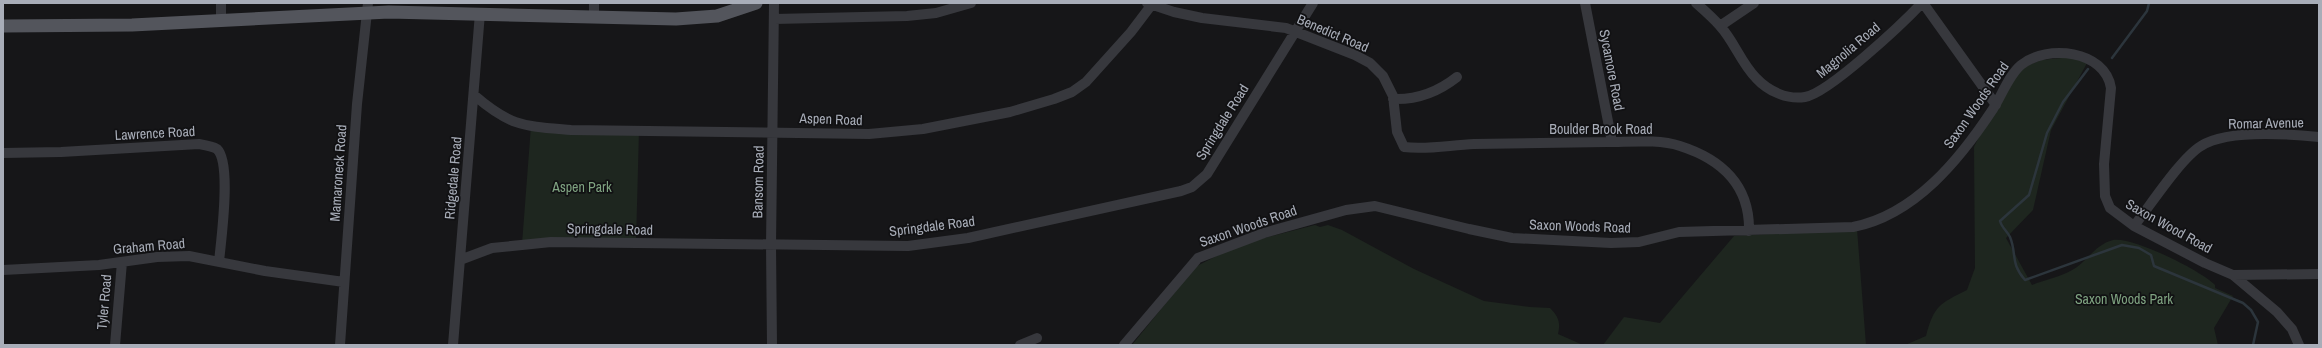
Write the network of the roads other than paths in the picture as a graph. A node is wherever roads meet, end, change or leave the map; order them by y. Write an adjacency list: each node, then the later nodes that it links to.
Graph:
1 (221, 3): 16 (street)
2 (594, 3): 14 (street)
3 (756, 3): 14 (main road)
4 (774, 3): 15 (street, Bansom Road)
5 (971, 3): 15 (street)
6 (1313, 3): 19 (street, Springdale Road)
7 (1585, 3): 27 (street, Sycamore Road)
8 (1696, 3): 18 (street, Magnolia Road)
9 (1754, 3): 18 (street)
10 (1922, 3): 18 (street, Magnolia Road); 24 (street)
11 (1150, 4): 19 (street, Benedict Road); 25 (street, Aspen Road)
12 (368, 8): 13 (main road); 16 (main road); 39 (street, Mamaroneck Road)
13 (480, 13): 14 (main road); 22 (street, Ridgedale Road)
14 (594, 17)
15 (774, 19): 25 (street, Bansom Road)
16 (221, 21): 17 (main road)
17 (3, 26)
18 (1720, 26)
19 (1296, 31): 23 (street, Benedict Road); 32 (street, Springdale Road)
20 (2083, 57): 24 (street, Saxon Woods Road); 30 (street, Saxon Wood Road)
21 (1457, 77): 23 (street)
22 (474, 95): 25 (street, Aspen Road); 33 (street, Ridgedale Road)
23 (1393, 99): 28 (street, Benedict Road)
24 (1996, 105): 31 (street, Saxon Woods Road)
25 (773, 132): 32 (street, Bansom Road)
26 (2319, 137): 30 (street, Romar Avenue)
27 (1612, 142): 28 (street, Boulder Brook Road); 31 (street, Boulder Brook Road)
28 (1404, 147)
29 (3, 153): 35 (street, Lawrence Road)
30 (2134, 226): 38 (street, Saxon Wood Road)
31 (1749, 231): 46 (street, Saxon Woods Road)
32 (771, 245): 33 (street, Springdale Road); 44 (street, Bansom Road)
33 (460, 260): 43 (street, Ridgedale Road)
34 (122, 262): 35 (street, Graham Road); 36 (street, Graham Road); 41 (street, Tyler Road)
35 (219, 262): 39 (street, Graham Road)
36 (3, 270)
37 (2319, 274): 38 (street)
38 (2233, 275): 47 (street, Saxon Wood Road)
39 (344, 282): 42 (street, Mamaroneck Road)
40 (1037, 338): 45 (street)
41 (115, 345)
42 (340, 345)
43 (453, 345)
44 (772, 345)
45 (1020, 345)
46 (1124, 345)
47 (2299, 345)

